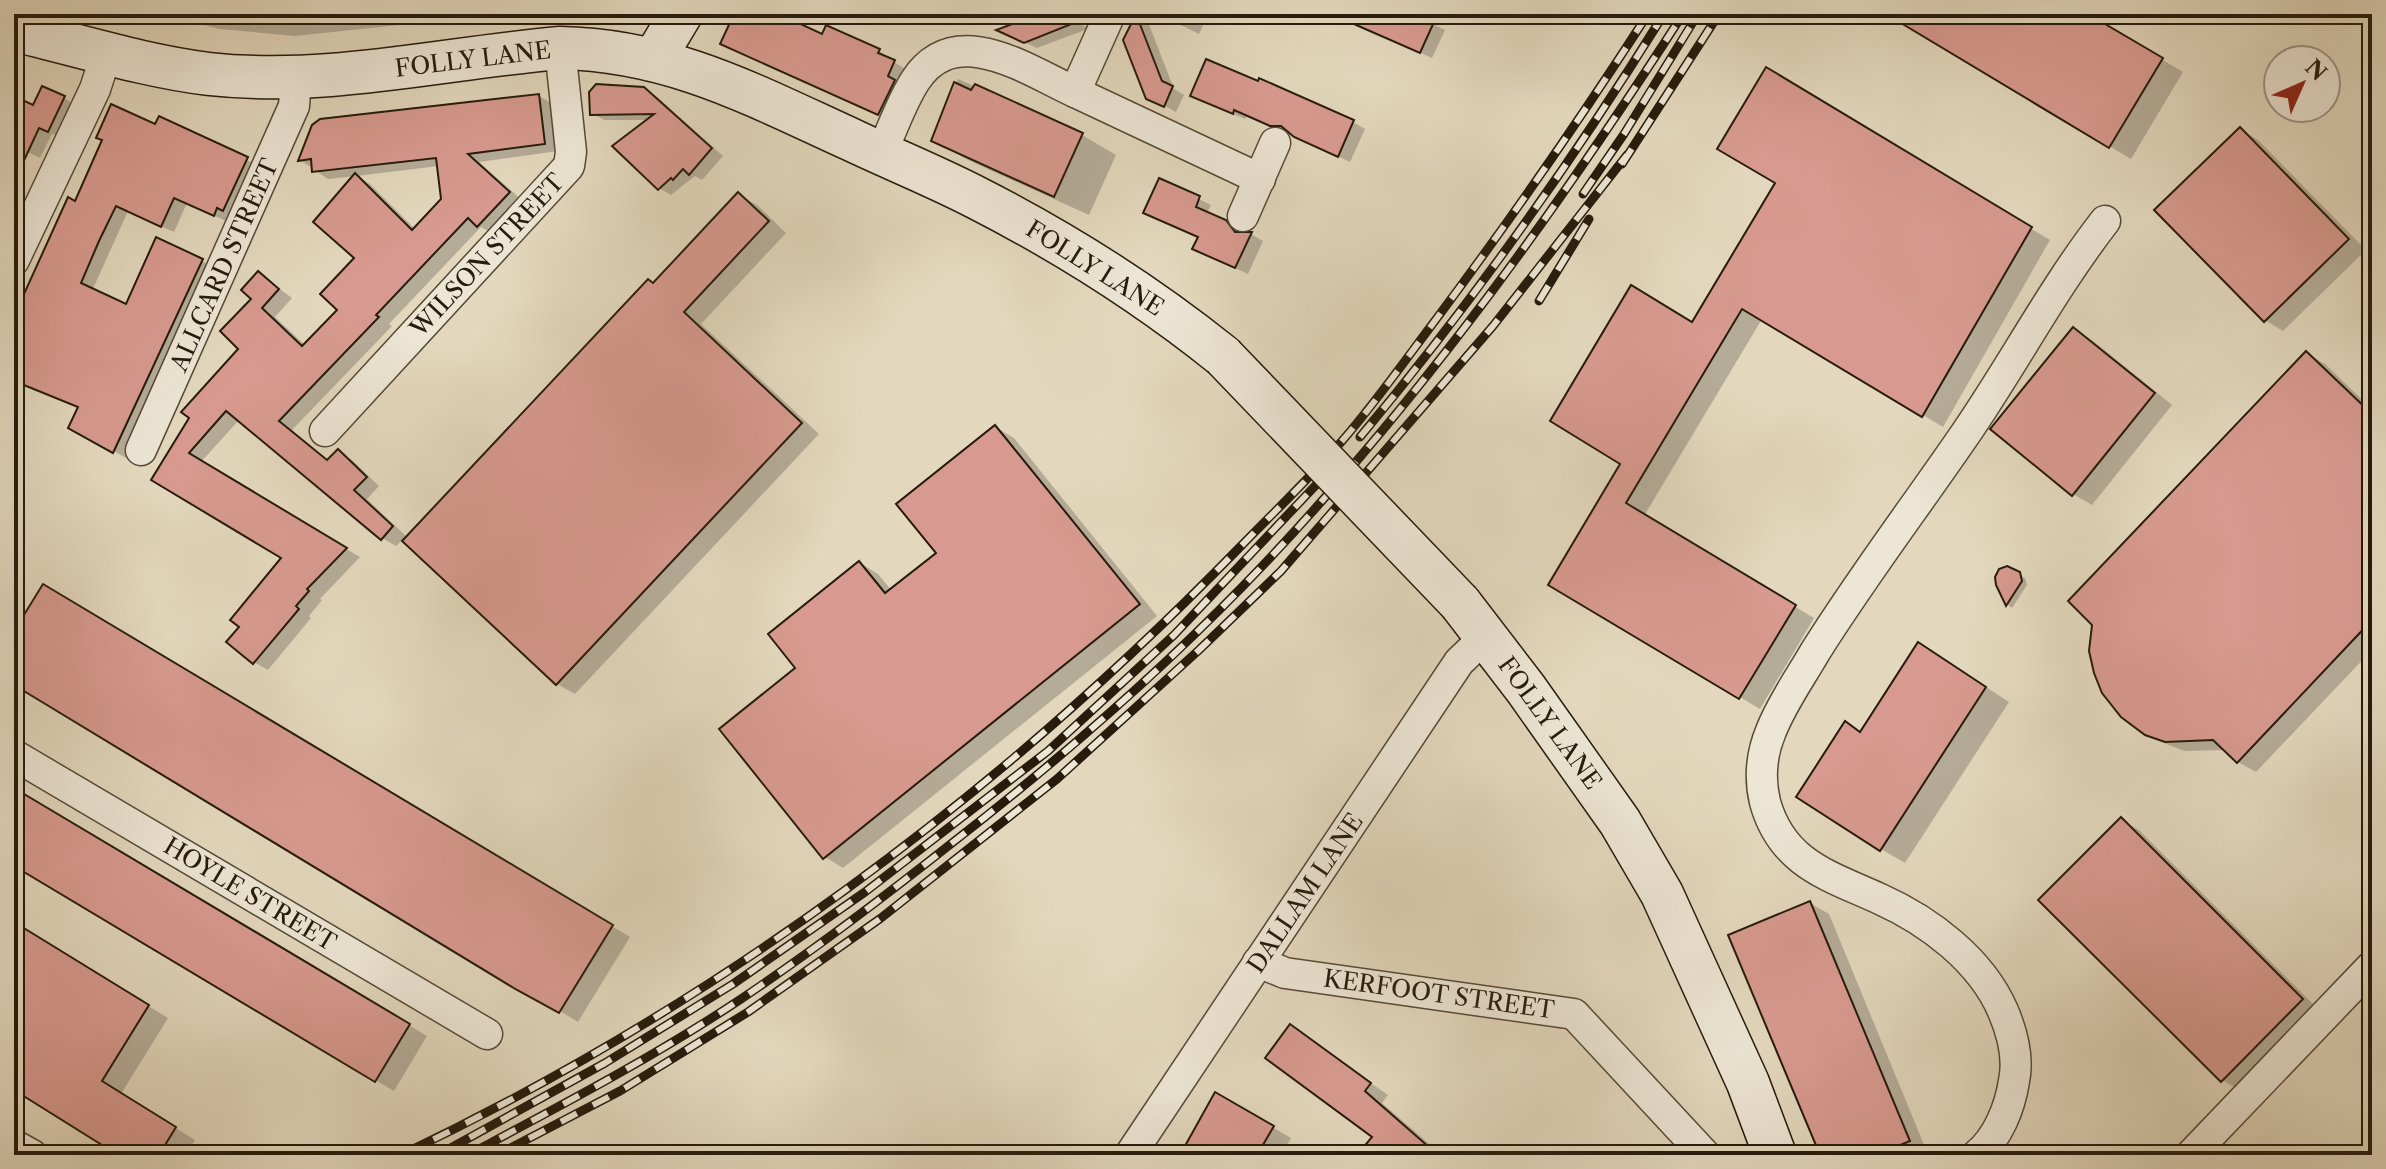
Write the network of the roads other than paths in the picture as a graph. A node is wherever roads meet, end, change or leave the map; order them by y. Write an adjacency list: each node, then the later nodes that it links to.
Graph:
1 (681, 14): 6 (street)
2 (1110, 14): 8 (street)
3 (14, 30): 5 (street, FOLLY LANE)
4 (560, 48): 6 (street, FOLLY LANE); 7 (street, FOLLY LANE); 15 (street, WILSON STREET)
5 (107, 52): 7 (street, FOLLY LANE); 14 (street)
6 (654, 59): 10 (street, FOLLY LANE)
7 (296, 77): 16 (street, ALLCARD STREET)
8 (1075, 92): 10 (street); 11 (street)
9 (1275, 143): 11 (street)
10 (881, 154): 17 (street, FOLLY LANE, bridge)
11 (1260, 179): 12 (street)
12 (1243, 216)
13 (2105, 221): 27 (street)
14 (14, 260)
15 (325, 431)
16 (141, 450)
17 (1486, 636): 19 (street, DALLAM LANE); 26 (street, FOLLY LANE)
18 (14, 755): 21 (street, HOYLE STREET)
19 (1258, 962): 24 (street, DALLAM LANE); 25 (street, KERFOOT STREET)
20 (2372, 966): 28 (street)
21 (487, 1034)
22 (14, 1145): 23 (street)
23 (32, 1155)
24 (1130, 1155)
25 (1705, 1155)
26 (1775, 1155)
27 (1977, 1155)
28 (2191, 1155)

